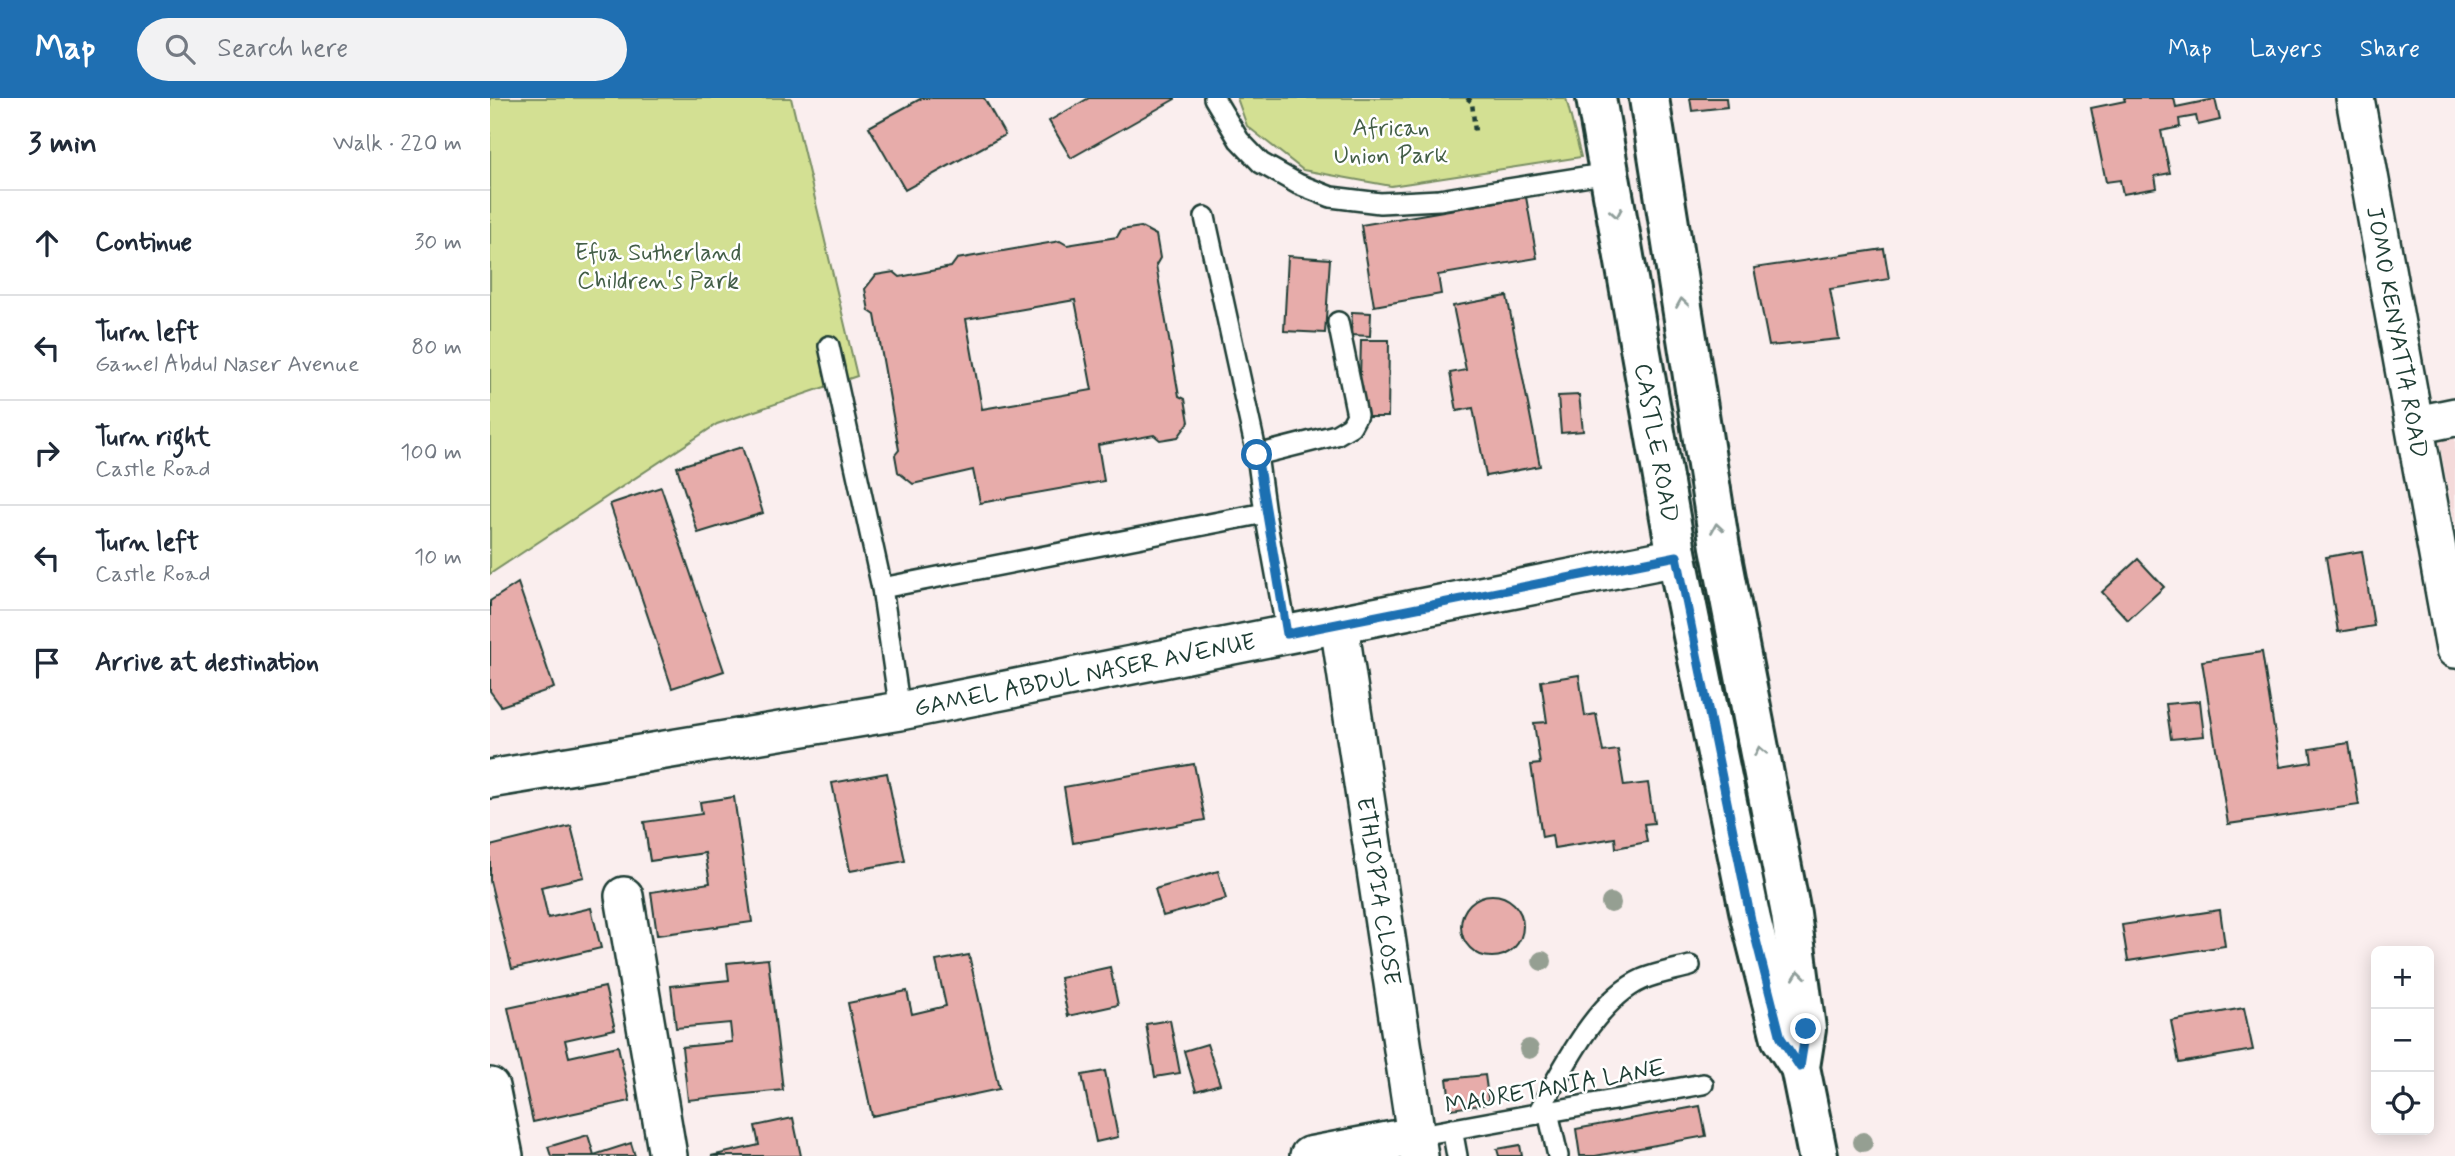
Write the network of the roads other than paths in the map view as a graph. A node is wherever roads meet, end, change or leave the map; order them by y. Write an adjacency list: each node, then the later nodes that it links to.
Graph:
1 (1214, 98): 5 (lane)
2 (1596, 98): 5 (main road, CASTLE ROAD)
3 (1649, 98): 22 (main road, CASTLE ROAD, one-way to 3)
4 (2355, 98): 10 (street, JOMO KENYATTA ROAD)
5 (1609, 173): 13 (main road, CASTLE ROAD, one-way to 13)
6 (1205, 217): 11 (lane)
7 (1338, 322): 11 (lane)
8 (829, 346): 14 (lane)
9 (2455, 416): 10 (street)
10 (2416, 425): 17 (street, JOMO KENYATTA ROAD)
11 (1257, 455): 12 (lane)
12 (1265, 513): 14 (lane); 16 (lane)
13 (1677, 556): 15 (street, GAMEL ABDUL NASER AVENUE); 22 (main road, CASTLE ROAD)
14 (882, 588): 18 (lane)
15 (1339, 624): 16 (street, GAMEL ABDUL NASER AVENUE); 27 (street, ETHIOPIA CLOSE)
16 (1287, 634): 18 (street, GAMEL ABDUL NASER AVENUE)
17 (2455, 649)
18 (900, 711): 19 (street, GAMEL ABDUL NASER AVENUE)
19 (490, 779)
20 (624, 896): 29 (street)
21 (1690, 966): 25 (lane)
22 (1800, 1067): 33 (main road, CASTLE ROAD)
23 (1703, 1084): 25 (lane, MAURETANIA LANE)
24 (490, 1087): 28 (street)
25 (1543, 1113): 26 (lane, MAURETANIA LANE); 32 (lane)
26 (1452, 1129): 27 (lane, MAURETANIA LANE); 31 (lane)
27 (1417, 1146): 30 (street)
28 (504, 1156)
29 (668, 1156)
30 (1309, 1156)
31 (1457, 1156)
32 (1558, 1156)
33 (1818, 1156)

